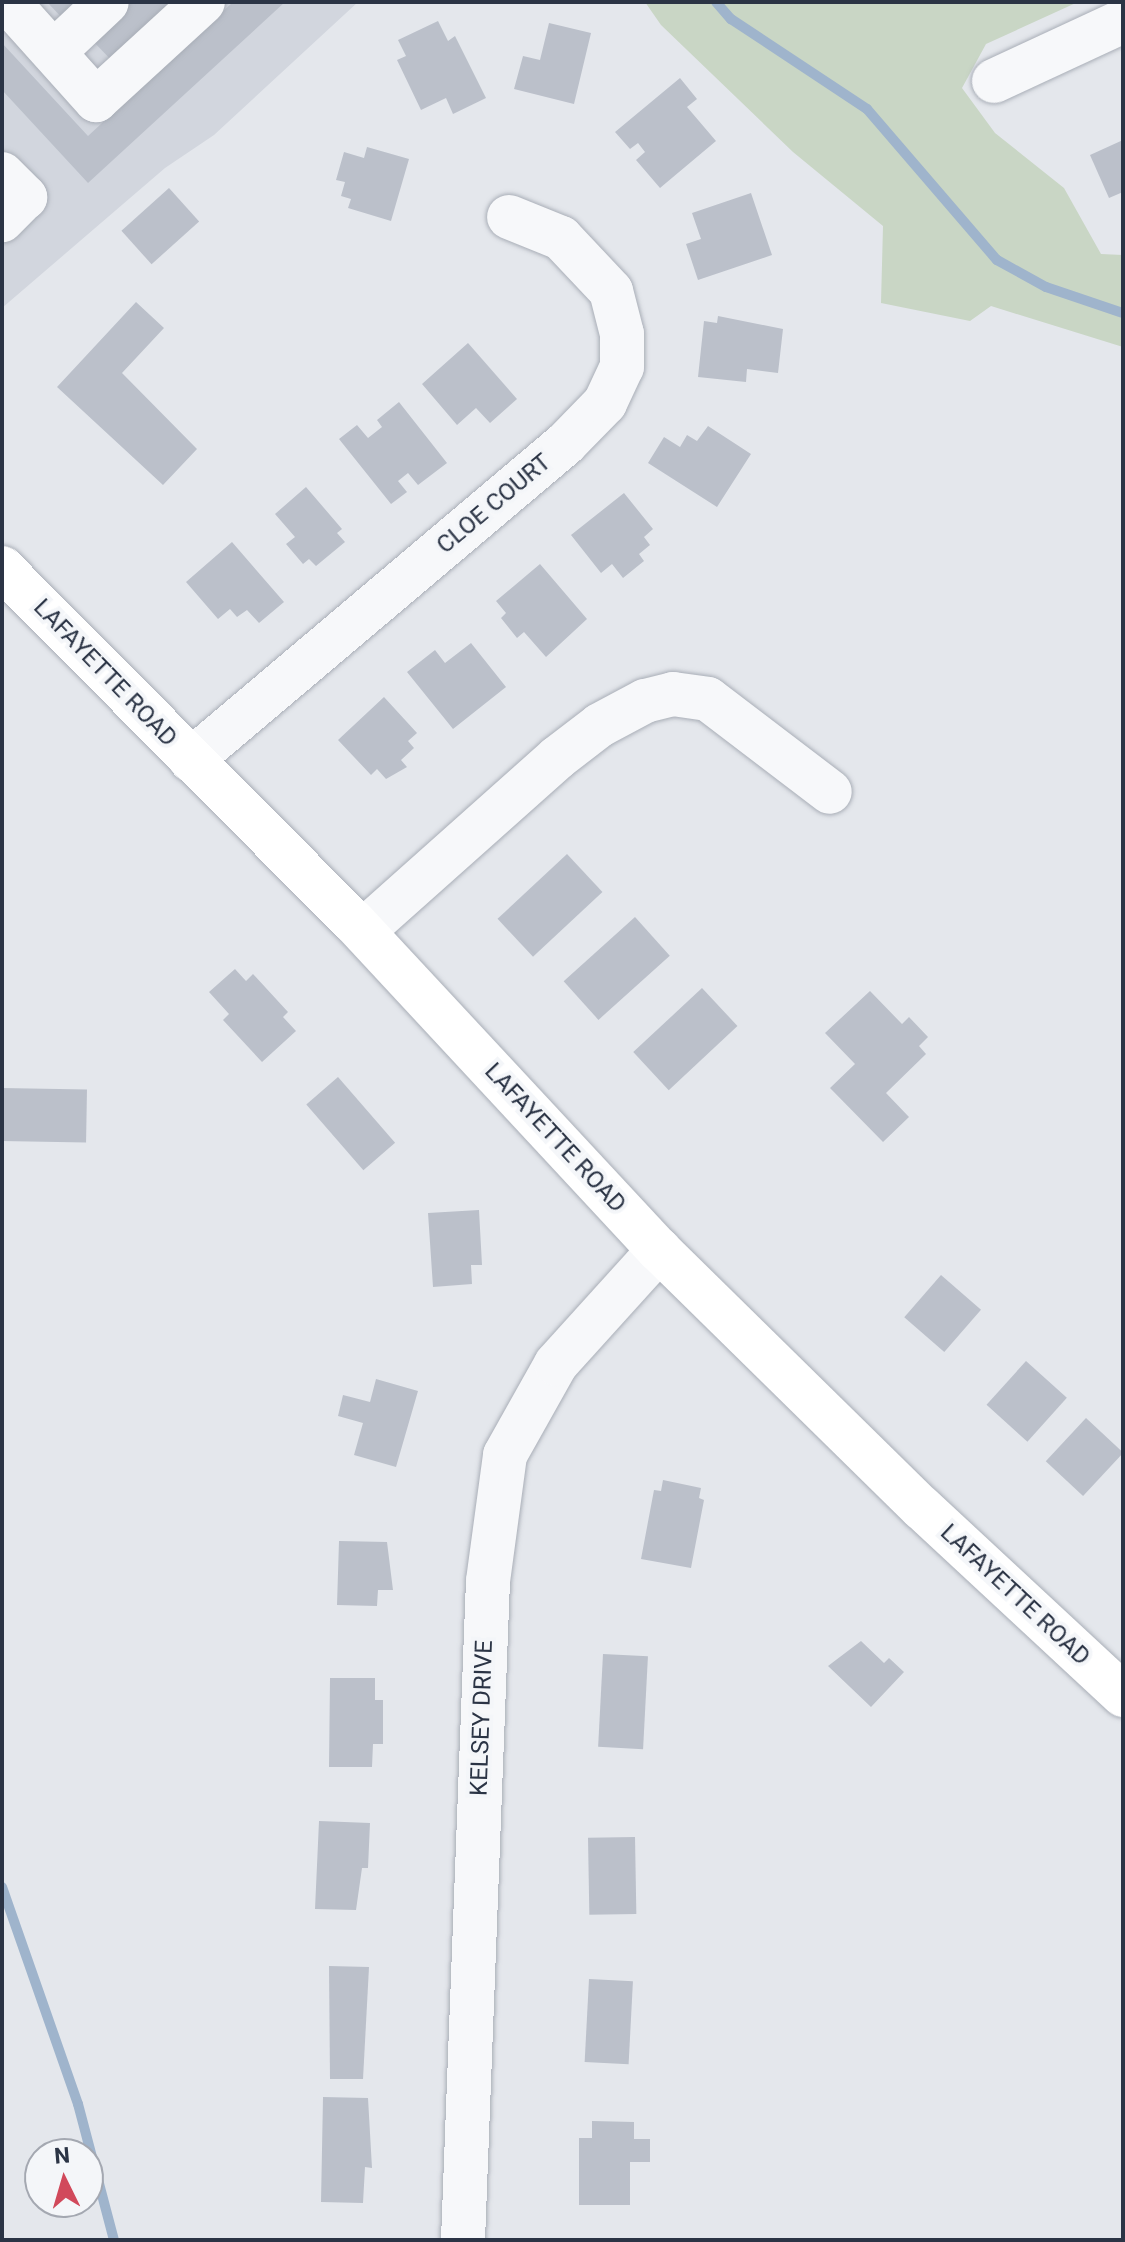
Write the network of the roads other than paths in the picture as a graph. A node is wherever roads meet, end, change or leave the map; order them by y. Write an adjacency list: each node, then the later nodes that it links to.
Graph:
1 (107, 2): 5 (street)
2 (203, 2): 5 (street)
3 (14, 4): 5 (street)
4 (1123, 21): 6 (street)
5 (55, 51)
6 (994, 81)
7 (2, 174): 9 (street)
8 (509, 217): 11 (street, CLOE COURT)
9 (2, 220)
10 (2, 568): 11 (main road, LAFAYETTE ROAD)
11 (191, 760): 13 (main road, LAFAYETTE ROAD)
12 (830, 792): 13 (street)
13 (363, 931): 14 (main road, LAFAYETTE ROAD)
14 (659, 1250): 15 (main road, LAFAYETTE ROAD); 16 (street, KELSEY DRIVE)
15 (1123, 1695)
16 (463, 2240)

